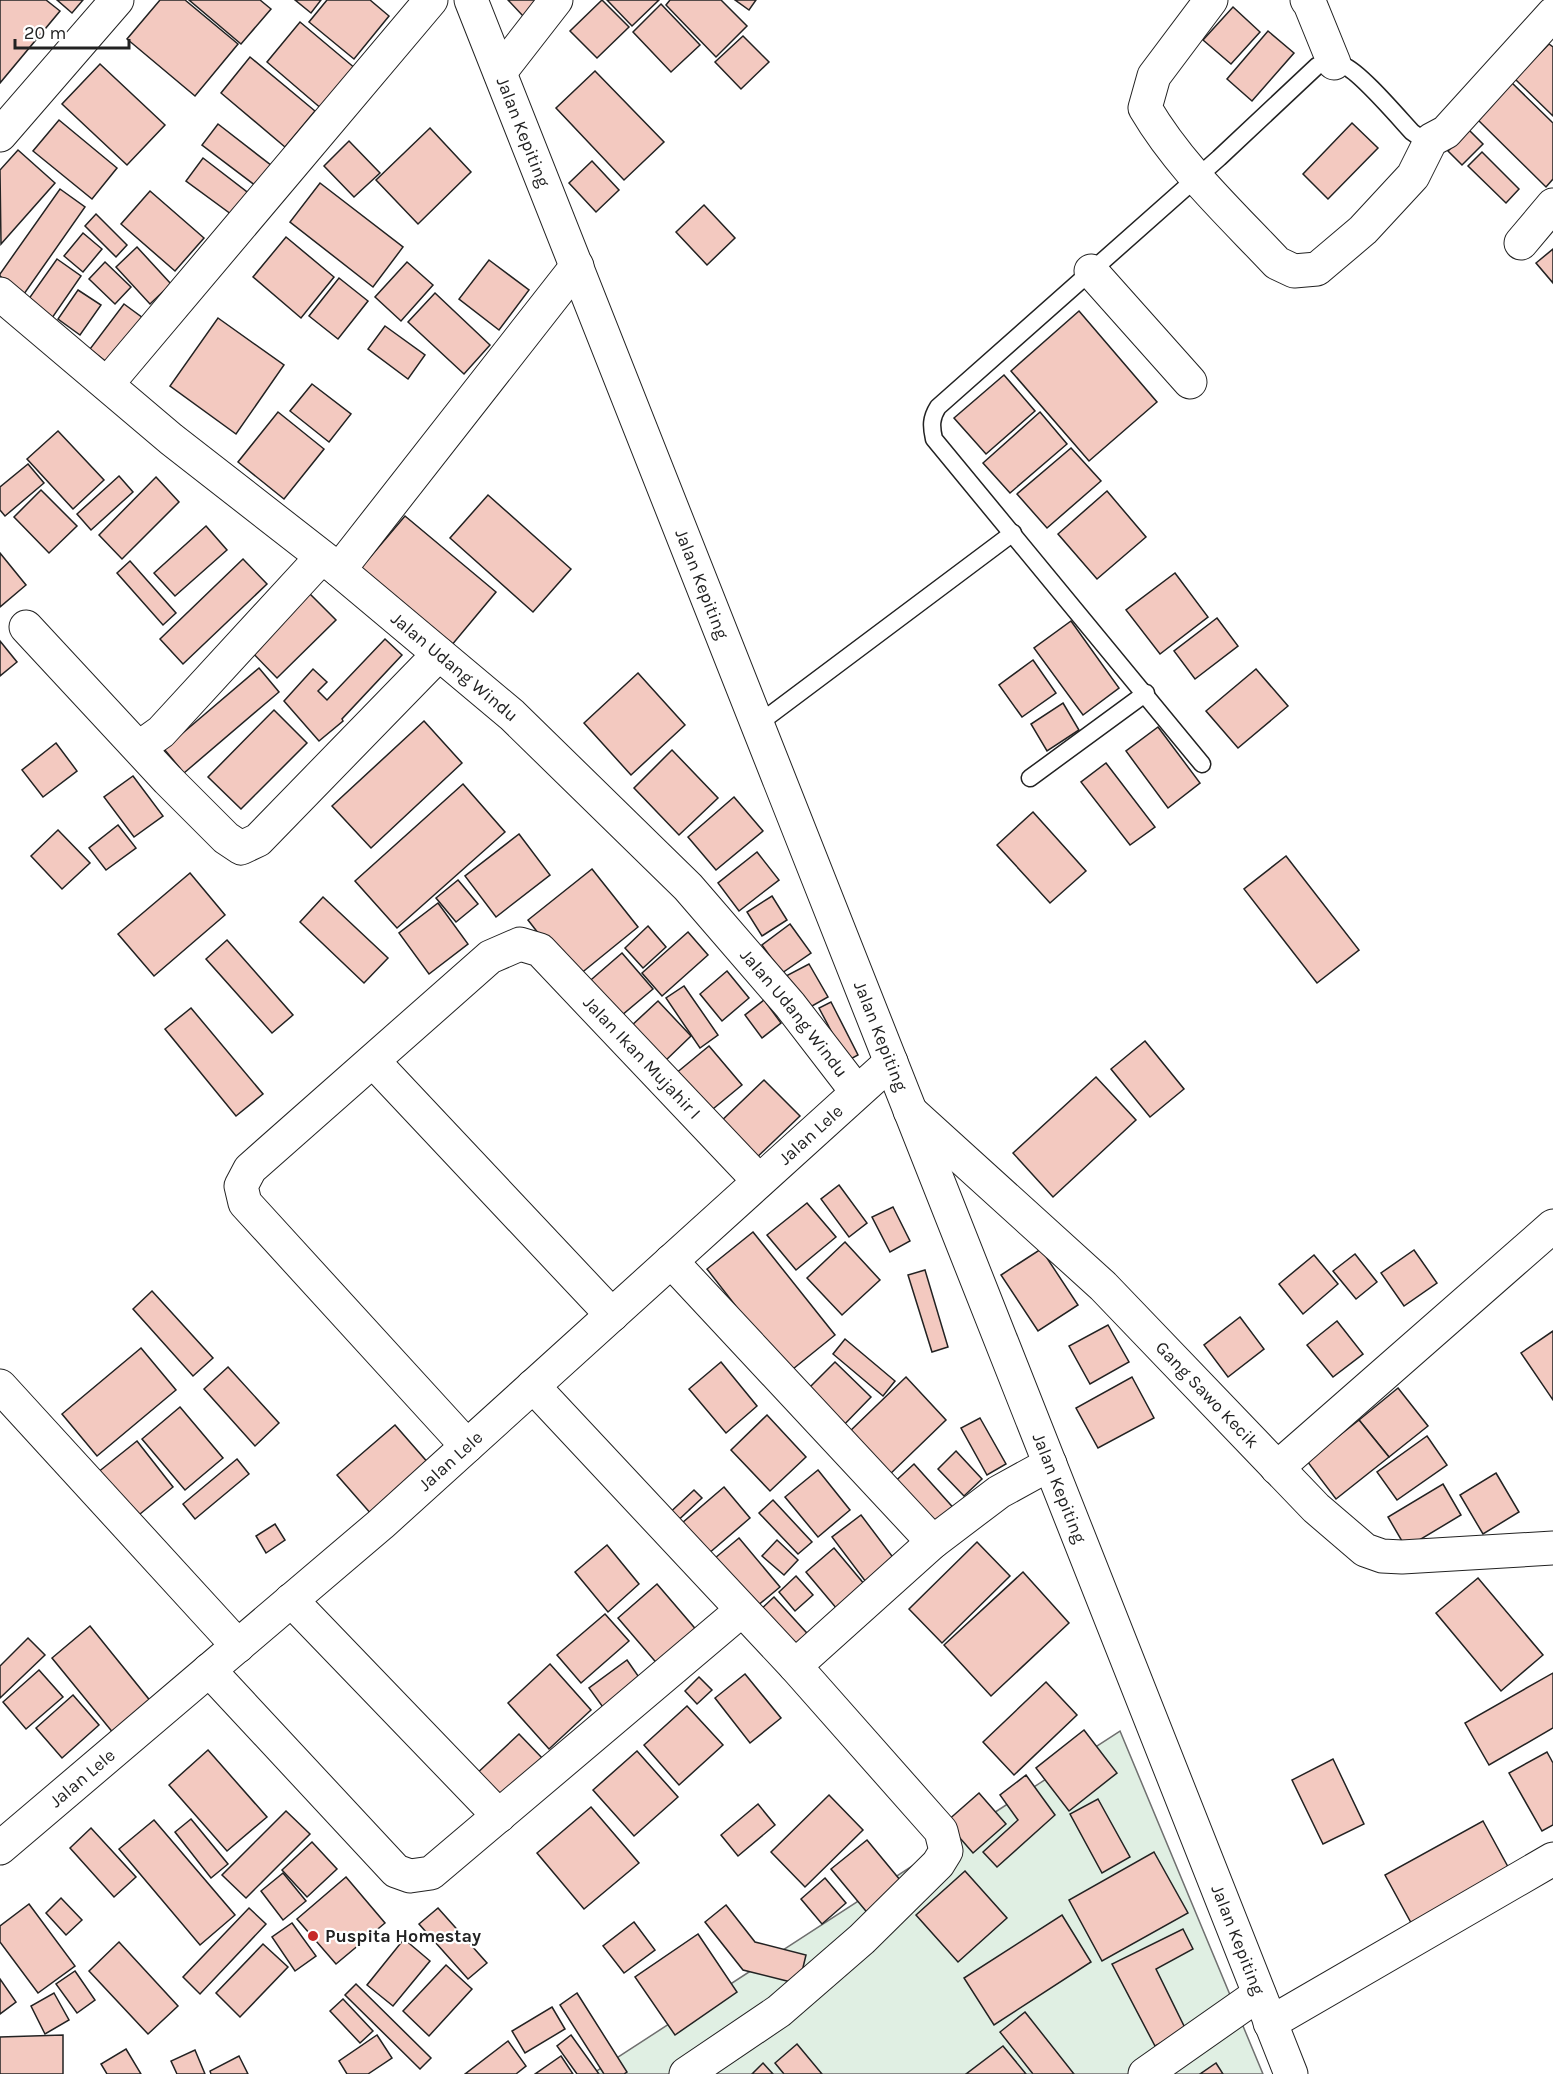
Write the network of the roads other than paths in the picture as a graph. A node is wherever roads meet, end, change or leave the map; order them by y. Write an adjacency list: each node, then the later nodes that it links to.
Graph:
1 (117, 0): 10 (street)
2 (430, 0): 19 (street)
3 (471, 0): 9 (street, Jalan Kepiting)
4 (556, 0): 9 (street)
5 (1211, 0): 12 (street)
6 (1307, 0): 8 (street)
7 (1553, 15): 11 (street)
8 (1334, 63): 11 (lane); 12 (lane)
9 (500, 72): 15 (street, Jalan Kepiting)
10 (0, 135)
11 (1431, 140): 12 (street)
12 (1197, 177): 16 (lane)
13 (1553, 206): 14 (street)
14 (1521, 243)
15 (577, 266): 21 (street); 25 (street, Jalan Kepiting)
16 (1091, 271): 18 (street); 20 (lane)
17 (4, 305): 19 (street, Jalan Udang Windu)
18 (1190, 382)
19 (107, 384): 21 (street, Jalan Udang Windu)
20 (1013, 533): 24 (lane); 25 (lane)
21 (330, 564): 23 (street, Jalan Udang Windu); 26 (street)
22 (26, 627): 26 (street)
23 (439, 654): 26 (street); 31 (street, Jalan Udang Windu)
24 (1146, 693): 27 (lane); 28 (lane)
25 (758, 724): 30 (street, Jalan Kepiting)
26 (140, 747)
27 (1202, 764)
28 (1030, 778)
29 (373, 1061): 33 (street, Jalan Ikan Mujahir I); 36 (street); 39 (street)
30 (891, 1062): 31 (street, Jalan Lele); 32 (street, Jalan Kepiting)
31 (857, 1092): 33 (street, Jalan Lele)
32 (910, 1111): 40 (street, Jalan Kepiting); 41 (street, Gang Sawo Kecik)
33 (759, 1181): 35 (street, Jalan Lele)
34 (1553, 1226): 41 (street)
35 (671, 1261): 36 (street, Jalan Lele); 42 (street)
36 (612, 1315): 38 (street, Jalan Lele)
37 (0, 1386): 46 (street)
38 (533, 1386): 39 (street, Jalan Lele); 45 (street)
39 (467, 1446): 44 (street, Jalan Lele)
40 (1050, 1464): 42 (street); 52 (street, Jalan Kepiting)
41 (1277, 1468): 43 (street, Gang Sawo Kecik)
42 (933, 1542): 47 (street)
43 (1553, 1548)
44 (291, 1600): 46 (street, Jalan Lele); 49 (street)
45 (742, 1610): 47 (street); 49 (street)
46 (238, 1646): 48 (street, Jalan Lele)
47 (795, 1666): 53 (street)
48 (209, 1670): 49 (street); 50 (street, Jalan Lele)
49 (499, 1816)
50 (0, 1846)
51 (1553, 1859): 52 (street)
52 (1265, 2009): 54 (street); 55 (street, Jalan Kepiting)
53 (686, 2074)
54 (1144, 2074)
55 (1291, 2074)

